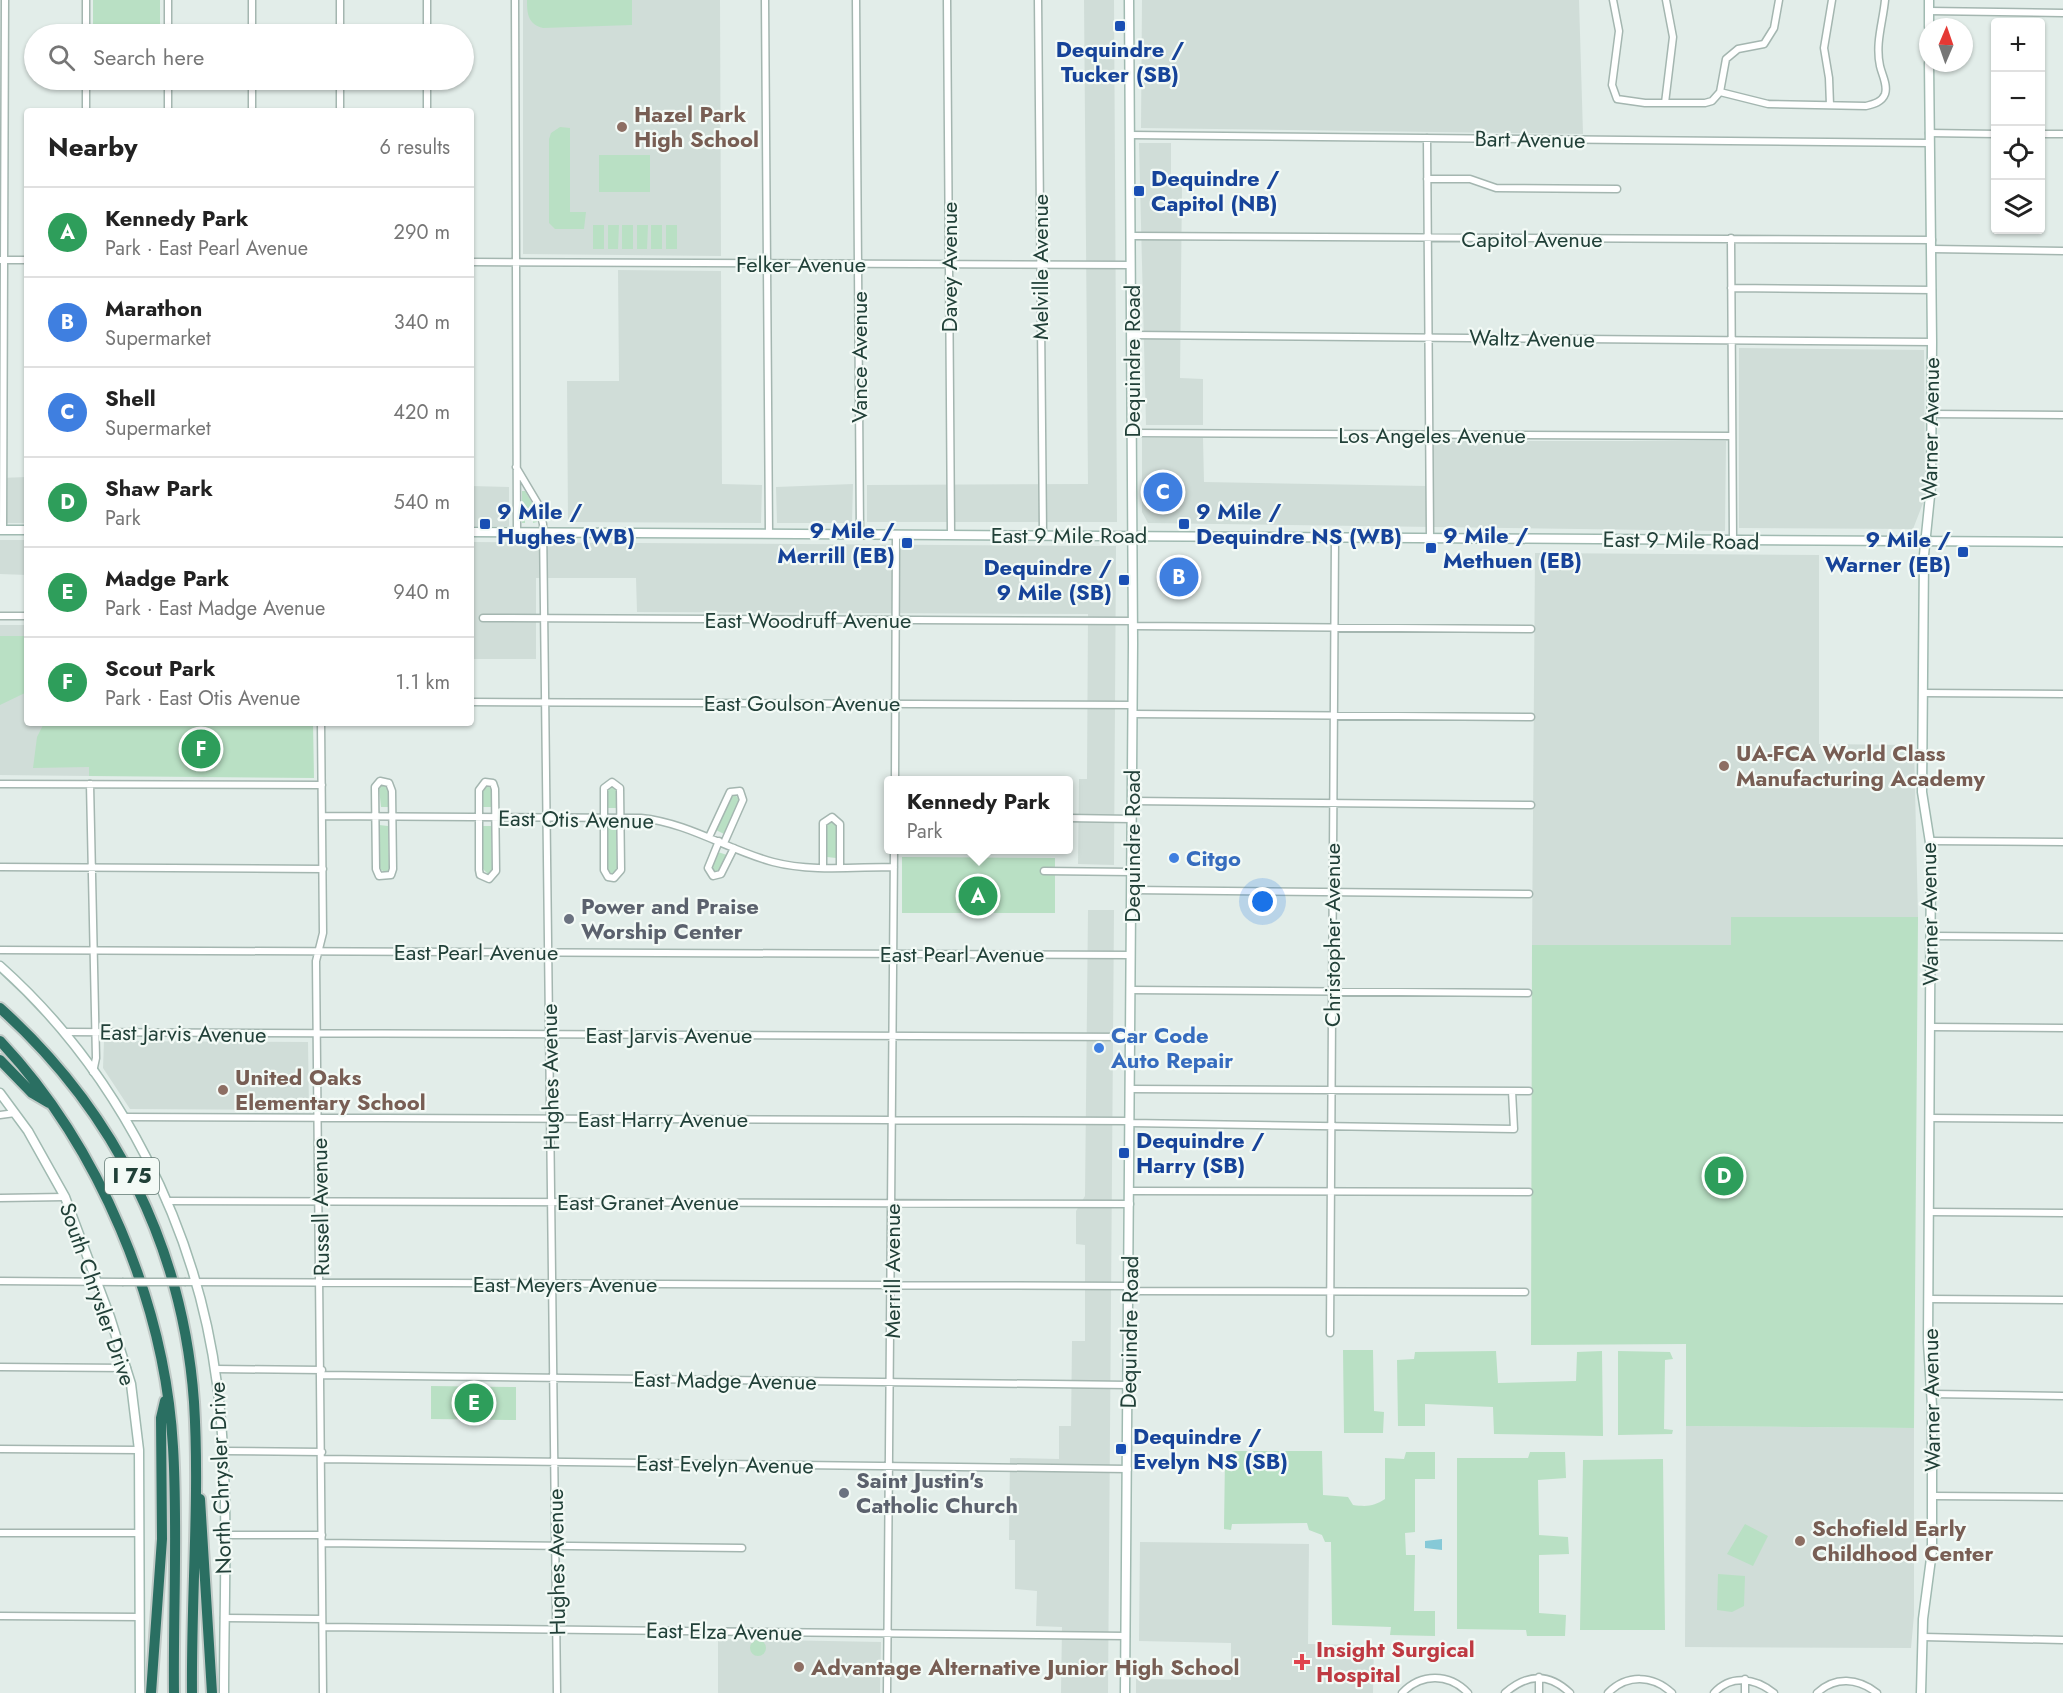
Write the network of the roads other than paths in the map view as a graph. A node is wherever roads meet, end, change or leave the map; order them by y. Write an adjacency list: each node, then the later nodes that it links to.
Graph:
1 (5, 0): 55 (street)
2 (86, 0): 22 (street)
3 (168, 0): 23 (street)
4 (252, 0): 24 (street)
5 (340, 0): 25 (street)
6 (427, 0): 26 (street)
7 (515, 0): 58 (street)
8 (765, 0): 59 (street)
9 (856, 0): 60 (street, Vance Avenue)
10 (947, 0): 61 (street, Davey Avenue)
11 (1038, 0): 62 (street, Melville Avenue)
12 (1129, 0): 45 (main road, Dequindre Road)
13 (1613, 0): 34 (street)
14 (1666, 0): 34 (street)
15 (1779, 0): 33 (street)
16 (1832, 0): 35 (street)
17 (1885, 0): 35 (street)
18 (1929, 0): 19 (main road)
19 (1929, 11): 20 (street); 21 (main road)
20 (2063, 13)
21 (1929, 18)
22 (86, 24)
23 (168, 24)
24 (252, 24)
25 (340, 24)
26 (427, 24)
27 (1929, 72): 41 (main road, Warner Avenue)
28 (86, 90): 36 (street)
29 (168, 90): 37 (street)
30 (252, 90): 38 (street)
31 (340, 90): 39 (street)
32 (427, 90): 40 (street)
33 (1720, 92): 34 (street); 35 (street)
34 (1665, 104)
35 (1830, 105)
36 (86, 108)
37 (168, 108)
38 (252, 108)
39 (340, 108)
40 (427, 108)
41 (1929, 133): 42 (street); 47 (main road, Warner Avenue)
42 (1991, 134)
43 (2045, 134): 44 (street)
44 (2063, 134)
45 (1131, 135): 46 (street, Bart Avenue); 50 (main road, Dequindre Road)
46 (1427, 138): 47 (street, Bart Avenue); 48 (street)
47 (1929, 143): 53 (main road, Warner Avenue)
48 (1427, 179): 49 (street); 51 (street)
49 (1617, 189)
50 (1131, 236): 51 (street, Capitol Avenue); 63 (main road, Dequindre Road)
51 (1428, 238): 52 (street, Capitol Avenue); 67 (street)
52 (1731, 238): 53 (street, Capitol Avenue); 64 (street)
53 (1932, 244): 54 (street, Capitol Avenue); 65 (main road, Warner Avenue)
54 (2063, 251)
55 (2, 260): 56 (street); 76 (street)
56 (24, 260)
57 (474, 262): 58 (street, Felker Avenue)
58 (516, 262): 59 (street, Felker Avenue); 75 (street)
59 (767, 263): 60 (street, Felker Avenue); 81 (street)
60 (858, 264): 61 (street, Felker Avenue); 82 (street, Vance Avenue)
61 (949, 264): 62 (street, Felker Avenue); 84 (street, Davey Avenue)
62 (1040, 264): 63 (street, Felker Avenue); 85 (street, Melville Avenue)
63 (1131, 265): 66 (main road, Dequindre Road)
64 (1731, 288): 65 (street); 68 (street)
65 (1932, 290): 69 (main road, Warner Avenue)
66 (1132, 335): 67 (street, Waltz Avenue); 72 (main road, Dequindre Road)
67 (1429, 337): 68 (street, Waltz Avenue); 73 (street)
68 (1731, 340): 69 (street, Waltz Avenue); 74 (street)
69 (1932, 342): 70 (main road, Warner Avenue)
70 (1930, 414): 71 (street); 90 (main road, Warner Avenue)
71 (2063, 415)
72 (1133, 433): 73 (street, Los Angeles Avenue); 86 (main road, Dequindre Road)
73 (1430, 435): 74 (street, Los Angeles Avenue); 88 (street)
74 (1731, 436): 89 (street)
75 (516, 467): 79 (street); 80 (street, Hughes Avenue)
76 (2, 530): 77 (main road)
77 (24, 530)
78 (474, 532): 79 (main road, East 9 Mile Road)
79 (517, 533): 80 (main road, East 9 Mile Road)
80 (543, 533): 81 (main road, East 9 Mile Road); 95 (street, Hughes Avenue)
81 (769, 534): 82 (main road, East 9 Mile Road)
82 (860, 534): 83 (main road, East 9 Mile Road)
83 (896, 534): 84 (main road, East 9 Mile Road); 96 (street)
84 (951, 534): 85 (main road, East 9 Mile Road)
85 (1042, 535): 86 (main road, East 9 Mile Road)
86 (1133, 535): 87 (main road, East 9 Mile Road); 97 (main road, Dequindre Road)
87 (1335, 537): 88 (main road, East 9 Mile Road); 98 (street, Christopher Avenue)
88 (1430, 537): 89 (main road, East 9 Mile Road)
89 (1733, 540): 90 (main road, East 9 Mile Road)
90 (1925, 542): 91 (main road, East 9 Mile Road); 100 (main road, Warner Avenue)
91 (2063, 542)
92 (0, 616): 93 (street)
93 (24, 616)
94 (483, 618): 95 (street, East Woodruff Avenue)
95 (543, 618): 96 (street, East Woodruff Avenue); 103 (street, Hughes Avenue)
96 (896, 620): 97 (street, East Woodruff Avenue); 104 (street)
97 (1133, 623): 98 (street, East Woodruff Avenue); 105 (main road, Dequindre Road)
98 (1333, 628): 99 (street, East Woodruff Avenue); 106 (street, Christopher Avenue)
99 (1531, 628)
100 (1923, 693): 101 (street); 127 (main road, Warner Avenue)
101 (2063, 694)
102 (474, 702): 103 (street, East Goulson Avenue)
103 (545, 702): 104 (street, East Goulson Avenue); 121 (street, Hughes Avenue)
104 (896, 704): 105 (street, East Goulson Avenue); 109 (street)
105 (1132, 709): 106 (street, East Goulson Avenue); 113 (main road, Dequindre Road)
106 (1334, 715): 107 (street, East Goulson Avenue); 114 (street, Christopher Avenue)
107 (1531, 717)
108 (321, 726): 112 (street, Russell Avenue)
109 (895, 776)
110 (0, 784): 111 (street)
111 (90, 784): 112 (street); 135 (street)
112 (321, 785): 116 (street, Russell Avenue)
113 (1132, 801): 114 (street); 125 (main road, Dequindre Road)
114 (1333, 804): 115 (street); 141 (street, Christopher Avenue)
115 (1531, 805)
116 (322, 816): 117 (street, East Otis Avenue); 137 (street, Russell Avenue)
117 (375, 816): 118 (street, East Otis Avenue); 118 (street); 118 (street)
118 (392, 816): 119 (street, East Otis Avenue)
119 (479, 817): 120 (street, East Otis Avenue); 120 (street); 120 (street)
120 (495, 817): 121 (street, East Otis Avenue)
121 (546, 817): 122 (street, East Otis Avenue); 148 (street, Hughes Avenue)
122 (604, 817): 123 (street, East Otis Avenue); 123 (street); 123 (street)
123 (620, 817): 126 (street, East Otis Avenue)
124 (1073, 818): 125 (street)
125 (1132, 819): 139 (main road, Dequindre Road)
126 (709, 837): 128 (street, East Otis Avenue); 128 (street)
127 (1930, 841): 129 (street); 143 (main road, Warner Avenue)
128 (721, 842): 130 (street, East Otis Avenue); 130 (street)
129 (2063, 842)
130 (734, 848): 132 (street, East Otis Avenue)
131 (894, 854): 136 (street, Merrill Avenue)
132 (823, 866): 133 (street, East Otis Avenue); 133 (street)
133 (840, 866): 136 (street, East Otis Avenue)
134 (0, 867): 135 (street)
135 (91, 867): 137 (street); 146 (street)
136 (894, 867): 149 (street, Merrill Avenue)
137 (323, 868): 147 (street, Russell Avenue)
138 (1044, 871): 139 (street)
139 (1132, 872): 140 (main road, Dequindre Road)
140 (1132, 890): 141 (street); 150 (main road, Dequindre Road)
141 (1333, 892): 142 (street); 153 (street, Christopher Avenue)
142 (1529, 894)
143 (1931, 936): 144 (street); 157 (main road, Warner Avenue)
144 (2063, 937)
145 (0, 950): 146 (street, East Pearl Avenue)
146 (93, 950): 147 (street, East Pearl Avenue); 160 (street)
147 (317, 952): 148 (street, East Pearl Avenue); 162 (street, Russell Avenue)
148 (548, 952): 149 (street, East Pearl Avenue); 163 (street, Hughes Avenue)
149 (894, 954): 150 (street, East Pearl Avenue); 164 (street, Merrill Avenue)
150 (1131, 955): 152 (main road, Dequindre Road)
151 (0, 966): 159 (main road, North Chrysler Drive)
152 (1131, 990): 153 (street); 165 (main road, Dequindre Road)
153 (1332, 991): 154 (street); 170 (street, Christopher Avenue)
154 (1528, 993)
155 (0, 1000): 161 (highway)
156 (0, 1008): 161 (highway, I 75)
157 (1930, 1027): 158 (street); 180 (main road, Warner Avenue)
158 (2063, 1028)
159 (64, 1032): 160 (street, East Jarvis Avenue); 168 (main road, North Chrysler Drive)
160 (95, 1032): 162 (street, East Jarvis Avenue); 168 (street)
161 (28, 1033): 219 (highway, I 75)
162 (318, 1034): 163 (street, East Jarvis Avenue); 178 (street, Russell Avenue)
163 (549, 1035): 164 (street, East Jarvis Avenue); 179 (street, Hughes Avenue)
164 (893, 1036): 165 (street, East Jarvis Avenue); 182 (street, Merrill Avenue)
165 (1131, 1037): 169 (main road, Dequindre Road)
166 (0, 1041): 174 (highway, I 75)
167 (0, 1060): 174 (highway)
168 (93, 1072): 177 (main road, North Chrysler Drive)
169 (1130, 1089): 170 (street); 183 (main road, Dequindre Road)
170 (1331, 1090): 171 (street); 184 (street, Christopher Avenue)
171 (1512, 1091): 172 (street); 184 (street, East Harry Avenue)
172 (1529, 1091)
173 (0, 1093): 175 (main road, South Chrysler Drive)
174 (53, 1105): 215 (highway, I 75)
175 (15, 1113): 176 (street); 188 (main road, South Chrysler Drive)
176 (0, 1115)
177 (124, 1117): 178 (street, East Harry Avenue); 191 (main road, North Chrysler Drive)
178 (319, 1117): 179 (street, East Harry Avenue); 190 (street, Russell Avenue)
179 (550, 1118): 182 (street, East Harry Avenue); 192 (street, Hughes Avenue)
180 (1930, 1118): 181 (street); 195 (main road, Warner Avenue)
181 (2063, 1119)
182 (893, 1120): 183 (street, East Harry Avenue); 193 (street, Merrill Avenue)
183 (1130, 1122): 184 (street, East Harry Avenue); 185 (main road, Dequindre Road)
184 (1331, 1125): 186 (street, Christopher Avenue)
185 (1130, 1191): 186 (street); 194 (main road, Dequindre Road)
186 (1330, 1191): 187 (street); 204 (street, Christopher Avenue)
187 (1529, 1192)
188 (65, 1197): 189 (street); 198 (main road, South Chrysler Drive)
189 (0, 1198)
190 (320, 1200): 191 (street, East Granet Avenue); 192 (street, East Granet Avenue); 200 (street, Russell Avenue)
191 (166, 1201): 199 (main road, North Chrysler Drive)
192 (552, 1201): 193 (street, East Granet Avenue); 201 (street, Hughes Avenue)
193 (892, 1202): 194 (street, East Granet Avenue); 202 (street, Merrill Avenue)
194 (1130, 1204): 203 (main road, Dequindre Road)
195 (1929, 1212): 196 (street); 206 (main road, Warner Avenue)
196 (2063, 1213)
197 (0, 1281): 198 (street, East Meyers Avenue)
198 (98, 1282): 199 (street, East Meyers Avenue, bridge); 210 (main road, South Chrysler Drive)
199 (197, 1282): 200 (street, East Meyers Avenue); 211 (main road, North Chrysler Drive)
200 (321, 1283): 201 (street, East Meyers Avenue); 212 (street, Russell Avenue)
201 (553, 1284): 202 (street, East Meyers Avenue); 213 (street, Hughes Avenue)
202 (892, 1286): 203 (street, East Meyers Avenue); 214 (street, Merrill Avenue)
203 (1129, 1289): 204 (street, East Meyers Avenue); 216 (main road, Dequindre Road)
204 (1330, 1292): 205 (street, East Meyers Avenue); 208 (street, Christopher Avenue)
205 (1526, 1292)
206 (1929, 1299): 207 (street); 217 (main road, Warner Avenue)
207 (2063, 1300)
208 (1330, 1333)
209 (0, 1367): 210 (street)
210 (127, 1368): 221 (main road, South Chrysler Drive)
211 (215, 1369): 212 (street, East Madge Avenue); 222 (main road, North Chrysler Drive)
212 (322, 1372): 213 (street, East Madge Avenue); 223 (street, Russell Avenue)
213 (554, 1378): 214 (street, East Madge Avenue); 225 (street, Hughes Avenue)
214 (892, 1382): 216 (street, East Madge Avenue); 226 (street, Merrill Avenue)
215 (165, 1385): 250 (highway); 251 (highway, I 75)
216 (1128, 1385): 227 (main road, Dequindre Road)
217 (1932, 1394): 218 (street); 228 (main road, Warner Avenue)
218 (2063, 1396)
219 (196, 1446): 252 (highway, I 75); 253 (highway)
220 (0, 1449): 221 (street)
221 (139, 1450): 231 (main road, South Chrysler Drive)
222 (223, 1451): 223 (street); 232 (main road, North Chrysler Drive)
223 (322, 1452): 224 (street, Russell Avenue)
224 (322, 1460): 225 (street, East Evelyn Avenue); 233 (street, Russell Avenue)
225 (555, 1462): 226 (street, East Evelyn Avenue); 235 (street, Hughes Avenue)
226 (890, 1466): 227 (street, East Evelyn Avenue); 243 (street, Merrill Avenue)
227 (1128, 1469): 244 (main road, Dequindre Road)
228 (1933, 1496): 229 (street); 245 (main road, Warner Avenue)
229 (2063, 1497)
230 (0, 1533): 231 (street)
231 (140, 1533): 238 (main road, South Chrysler Drive)
232 (224, 1535): 233 (street); 239 (main road, North Chrysler Drive)
233 (322, 1535): 234 (street, Russell Avenue)
234 (322, 1543): 235 (street); 240 (street, Russell Avenue)
235 (555, 1546): 236 (street); 242 (street, Hughes Avenue)
236 (742, 1548)
237 (0, 1616): 238 (street)
238 (140, 1617): 249 (main road, South Chrysler Drive)
239 (224, 1618): 240 (street); 254 (main road, North Chrysler Drive)
240 (322, 1619): 241 (street, Russell Avenue)
241 (322, 1627): 242 (street, East Elza Avenue); 255 (street, Russell Avenue)
242 (556, 1629): 243 (street, East Elza Avenue); 256 (street, Hughes Avenue)
243 (888, 1633): 244 (street, East Elza Avenue); 257 (street, Merrill Avenue)
244 (1126, 1636): 258 (main road, Dequindre Road)
245 (1923, 1637): 246 (street); 271 (main road, Warner Avenue)
246 (2063, 1640)
247 (1539, 1677): 261 (street); 262 (street); 263 (street)
248 (1745, 1679): 266 (street); 267 (street); 268 (street)
249 (140, 1693)
250 (151, 1693)
251 (174, 1693)
252 (192, 1693)
253 (212, 1693)
254 (224, 1693)
255 (322, 1693)
256 (557, 1693)
257 (888, 1693)
258 (1125, 1693)
259 (1402, 1693): 260 (street)
260 (1468, 1693)
261 (1505, 1693)
262 (1539, 1693)
263 (1570, 1693)
264 (1608, 1693): 265 (street)
265 (1672, 1693)
266 (1714, 1693)
267 (1745, 1693)
268 (1774, 1693)
269 (1817, 1693): 270 (street)
270 (1876, 1693)
271 (1921, 1693)

